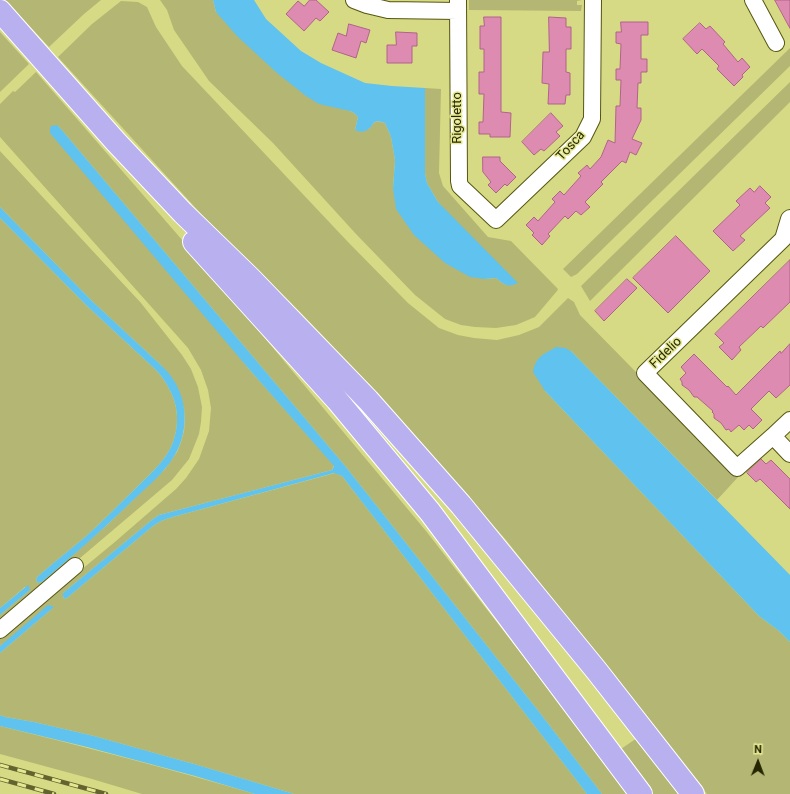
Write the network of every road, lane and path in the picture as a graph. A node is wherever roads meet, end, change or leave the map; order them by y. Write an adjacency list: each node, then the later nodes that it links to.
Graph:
1 (593, 0): 9 (street, Tosca)
2 (753, 0): 7 (street)
3 (363, 2): 4 (street)
4 (458, 5): 9 (street, Rigoletto)
5 (0, 11): 16 (highway)
6 (0, 24): 15 (highway)
7 (776, 43)
8 (790, 218): 11 (street, Fidelio)
9 (496, 220)
10 (790, 420): 11 (street)
11 (773, 436): 12 (street)
12 (790, 454)
13 (75, 566): 14 (street)
14 (0, 630)
15 (641, 794)
16 (693, 794)

